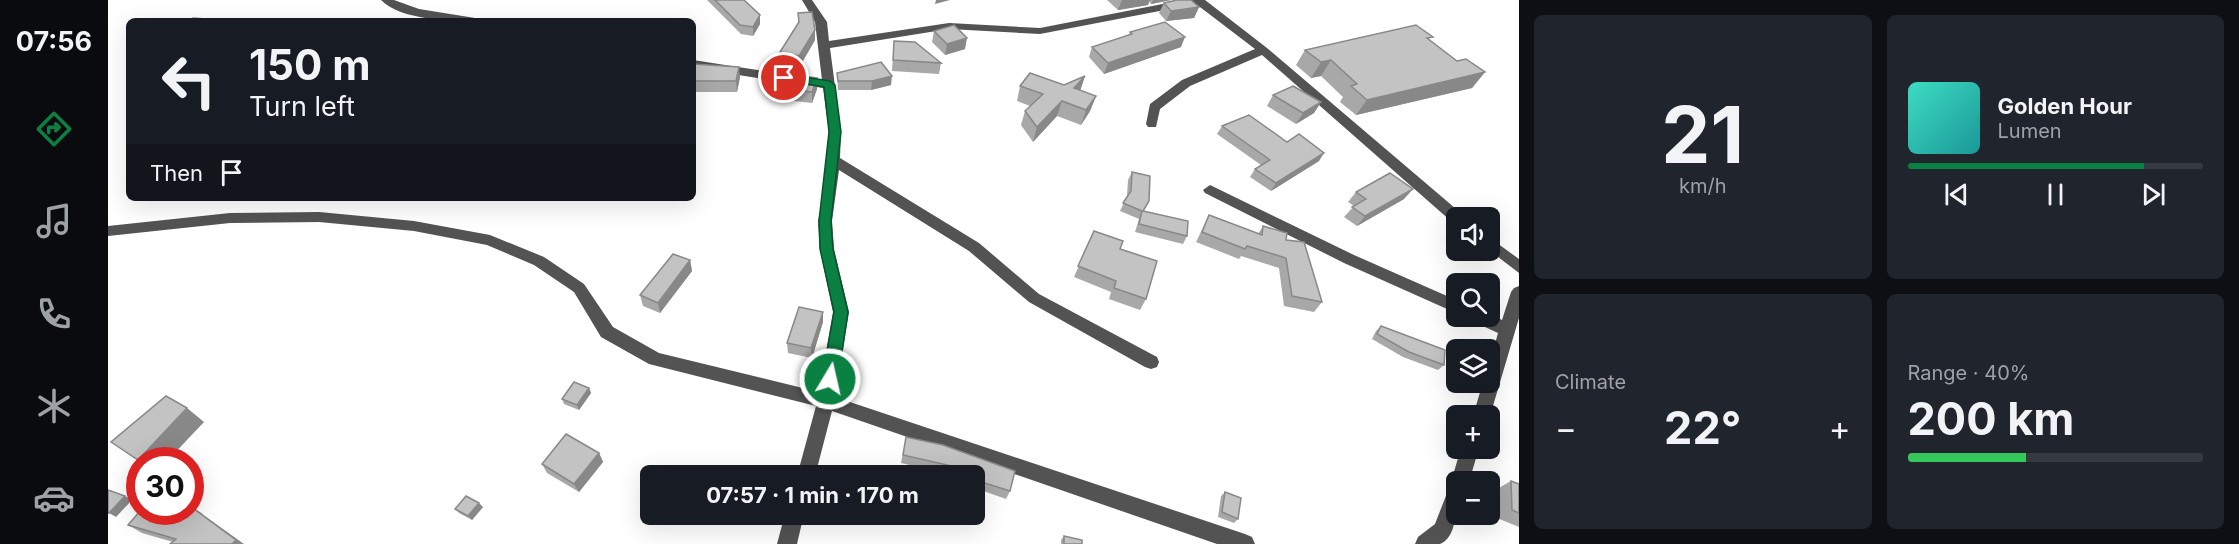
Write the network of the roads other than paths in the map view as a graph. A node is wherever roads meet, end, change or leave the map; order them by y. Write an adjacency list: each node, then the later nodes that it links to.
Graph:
1 (386, 0): 4 (street)
2 (807, 0): 5 (street)
3 (1198, 0): 5 (street); 6 (street)
4 (456, 18)
5 (825, 45): 8 (street)
6 (1263, 50): 9 (street); 12 (street)
7 (696, 64): 8 (street)
8 (830, 85): 10 (street)
9 (1152, 124)
10 (833, 160): 20 (street); 21 (street)
11 (1210, 190): 17 (street)
12 (1446, 208)
13 (108, 231): 21 (street)
14 (1500, 251): 15 (street)
15 (1519, 267)
16 (1519, 292): 19 (street)
17 (1446, 303)
18 (1500, 326): 19 (street)
19 (1508, 330): 22 (street)
20 (1151, 362)
21 (826, 401): 23 (street); 27 (street)
22 (1484, 405)
23 (809, 465)
24 (1446, 520): 28 (street)
25 (792, 525): 26 (street)
26 (787, 544)
27 (1245, 544)
28 (1425, 544)

